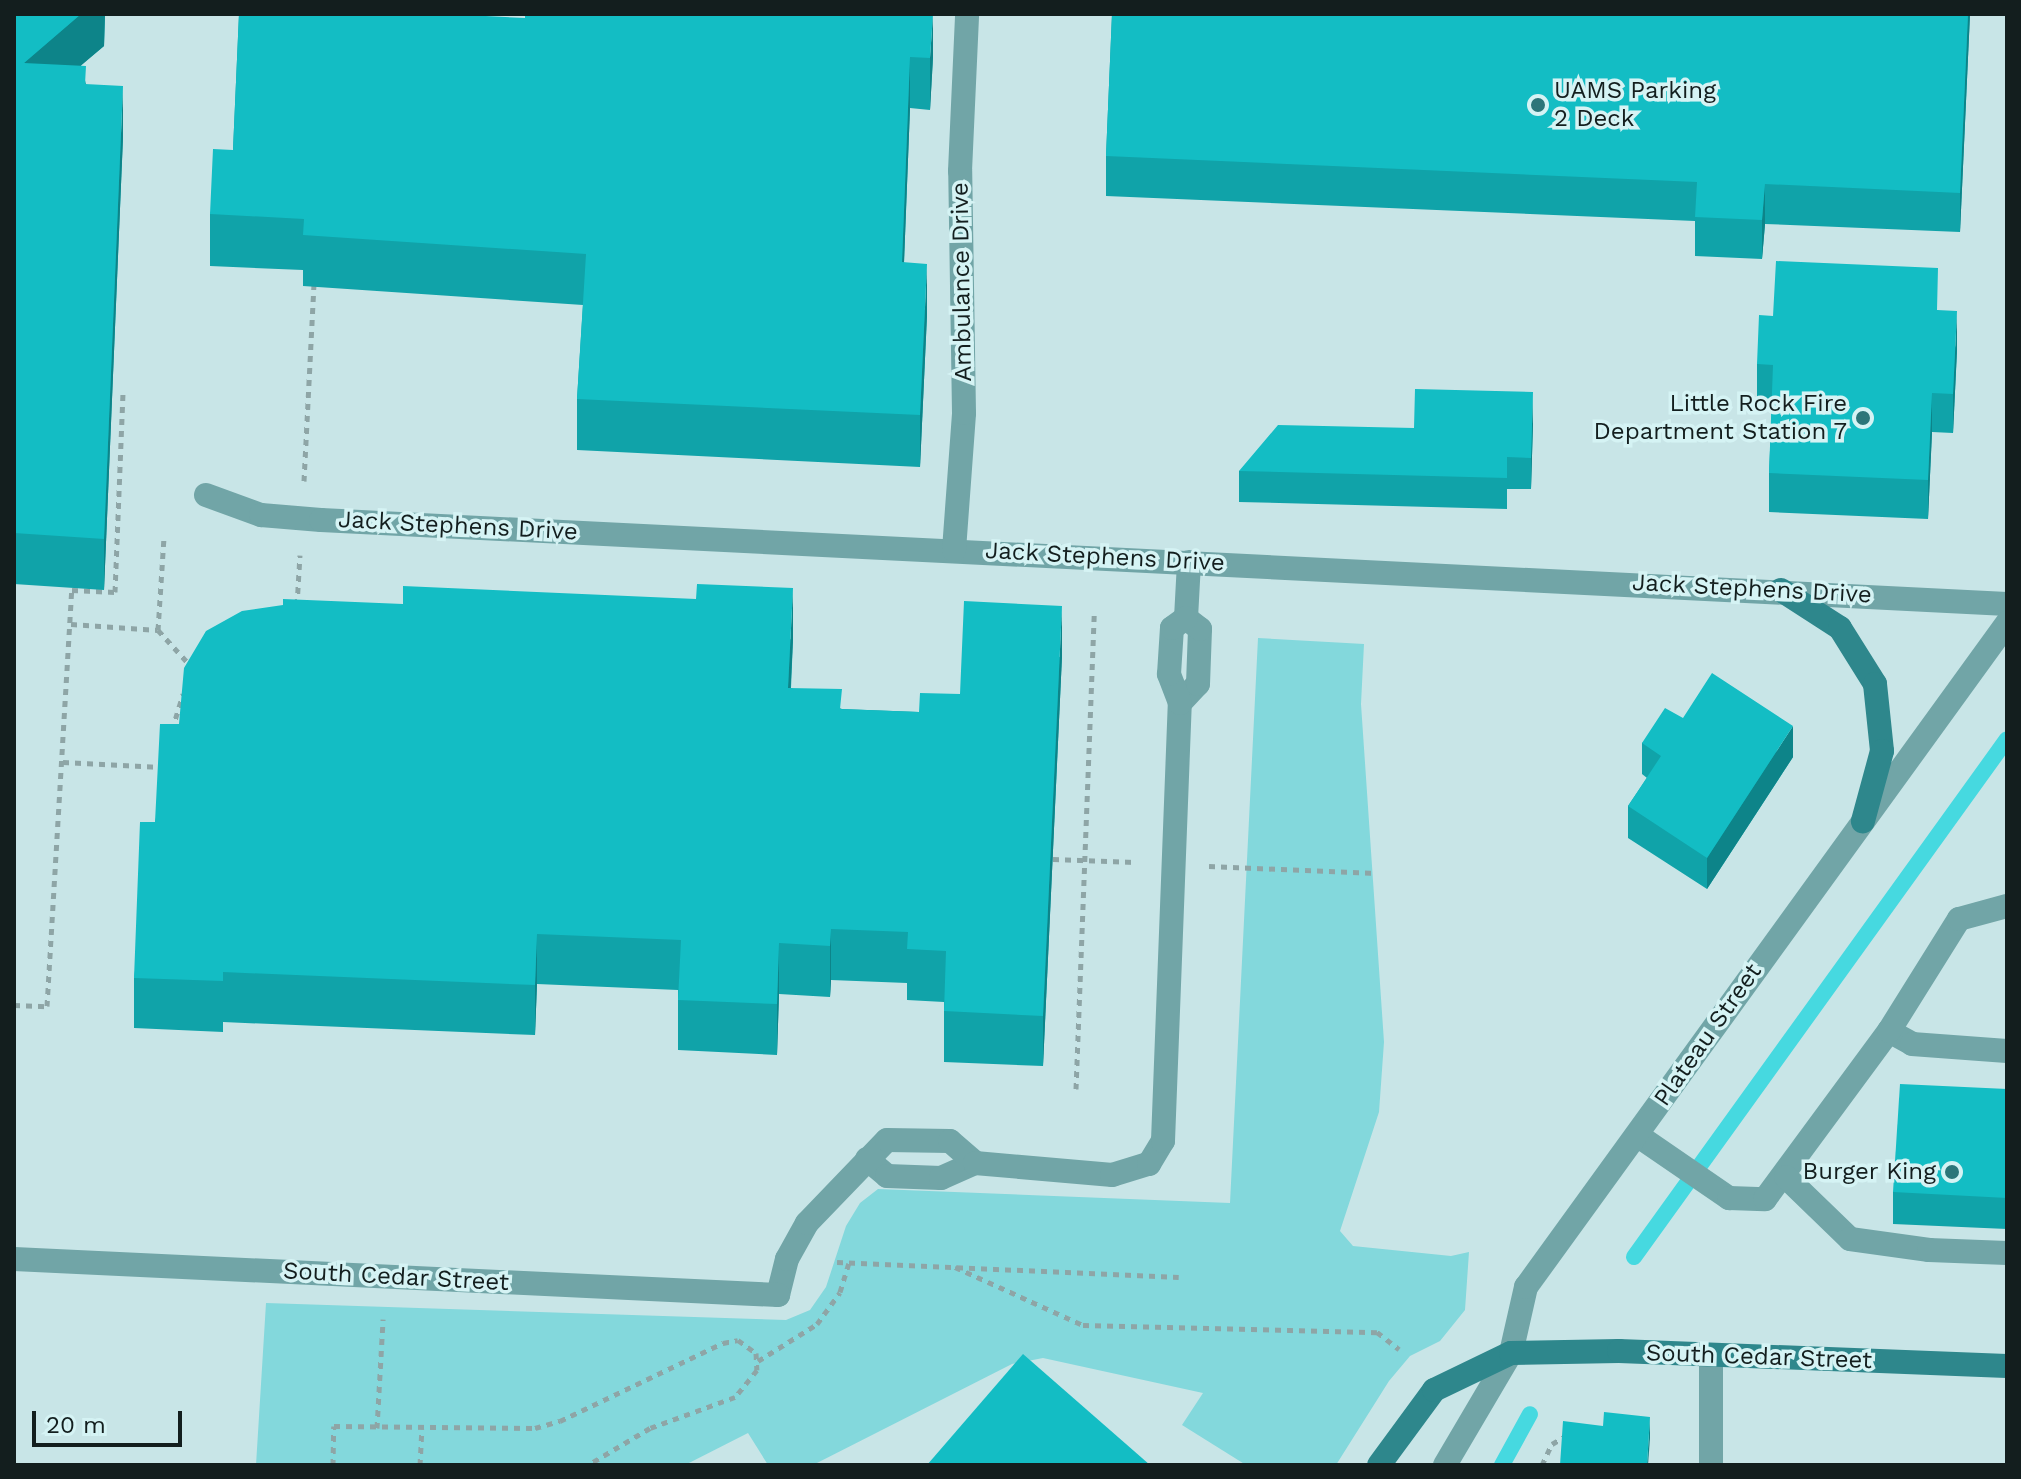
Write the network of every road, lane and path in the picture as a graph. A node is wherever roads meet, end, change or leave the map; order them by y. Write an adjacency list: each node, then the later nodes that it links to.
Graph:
1 (967, 14): 8 (street, Ambulance Drive)
2 (329, 277): 4 (path)
3 (123, 390): 15 (path)
4 (303, 492)
5 (206, 495): 8 (street, Jack Stephens Drive)
6 (164, 537): 16 (path)
7 (301, 538): 13 (path)
8 (954, 550): 9 (street, Jack Stephens Drive)
9 (1189, 562): 10 (street, Jack Stephens Drive); 30 (street)
10 (1781, 590): 11 (street, Jack Stephens Drive); 22 (street)
11 (2007, 604)
12 (1094, 611): 27 (path)
13 (297, 615)
14 (2007, 623): 22 (street, Plateau Street)
15 (71, 624): 16 (path); 20 (path)
16 (158, 630): 17 (path)
17 (198, 674)
18 (188, 686): 19 (path)
19 (171, 742)
20 (63, 762): 21 (path); 24 (path)
21 (170, 768)
22 (1863, 821): 28 (street, Plateau Street)
23 (2007, 906): 25 (street)
24 (14, 1005)
25 (1889, 1031): 26 (street); 31 (street)
26 (2007, 1051)
27 (1076, 1089)
28 (1637, 1135): 31 (street); 40 (street, Plateau Street)
29 (867, 1159): 30 (street); 30 (street); 33 (street, South Cedar Street)
30 (975, 1163)
31 (1786, 1177): 32 (street)
32 (2007, 1253)
33 (14, 1259)
34 (837, 1262): 35 (path)
35 (849, 1263): 36 (path); 42 (path)
36 (955, 1267): 37 (path); 39 (path)
37 (1179, 1277)
38 (383, 1319): 44 (path)
39 (1399, 1349)
40 (1511, 1353): 41 (street, South Cedar Street); 50 (street); 51 (street, Plateau Street)
41 (1711, 1355): 43 (street, South Cedar Street); 53 (street)
42 (758, 1361): 45 (path); 49 (path)
43 (2007, 1366)
44 (377, 1428): 45 (path); 47 (path)
45 (422, 1429): 48 (path)
46 (1579, 1433): 52 (path)
47 (333, 1465)
48 (420, 1465)
49 (588, 1465)
50 (1379, 1465)
51 (1445, 1465)
52 (1542, 1465)
53 (1711, 1465)

